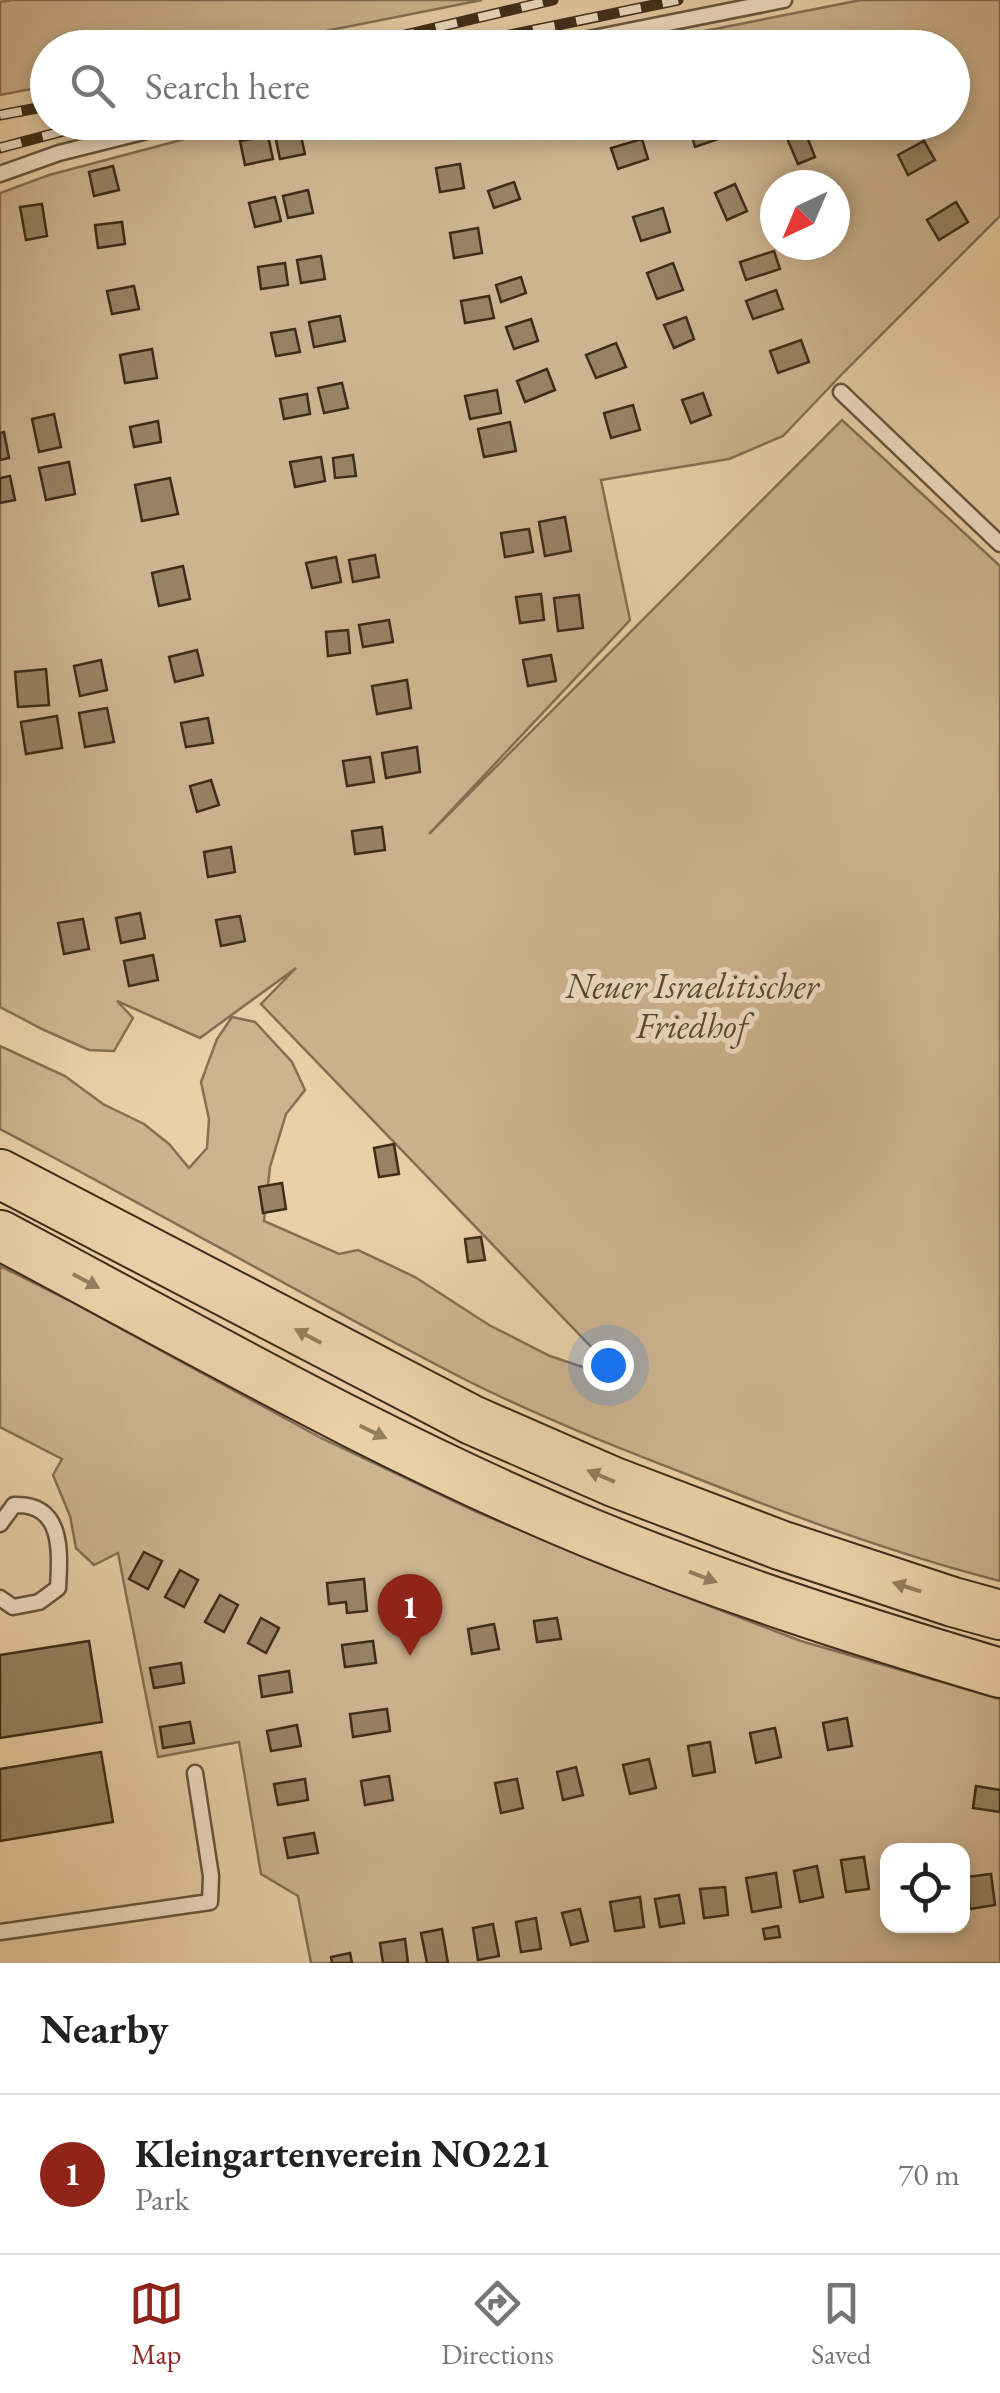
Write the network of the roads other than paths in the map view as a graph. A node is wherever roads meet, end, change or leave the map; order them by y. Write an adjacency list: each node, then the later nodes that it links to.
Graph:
1 (784, 0): 2 (lane)
2 (634, 30)
3 (109, 140): 4 (lane)
4 (0, 174)
5 (841, 392): 6 (lane)
6 (1000, 544)
7 (0, 1174): 11 (highway, one-way to 7)
8 (0, 1235): 12 (highway, one-way to 12)
9 (0, 1524): 10 (lane)
10 (0, 1598)
11 (1000, 1615)
12 (1000, 1673)
13 (195, 1772): 14 (lane)
14 (0, 1932)

